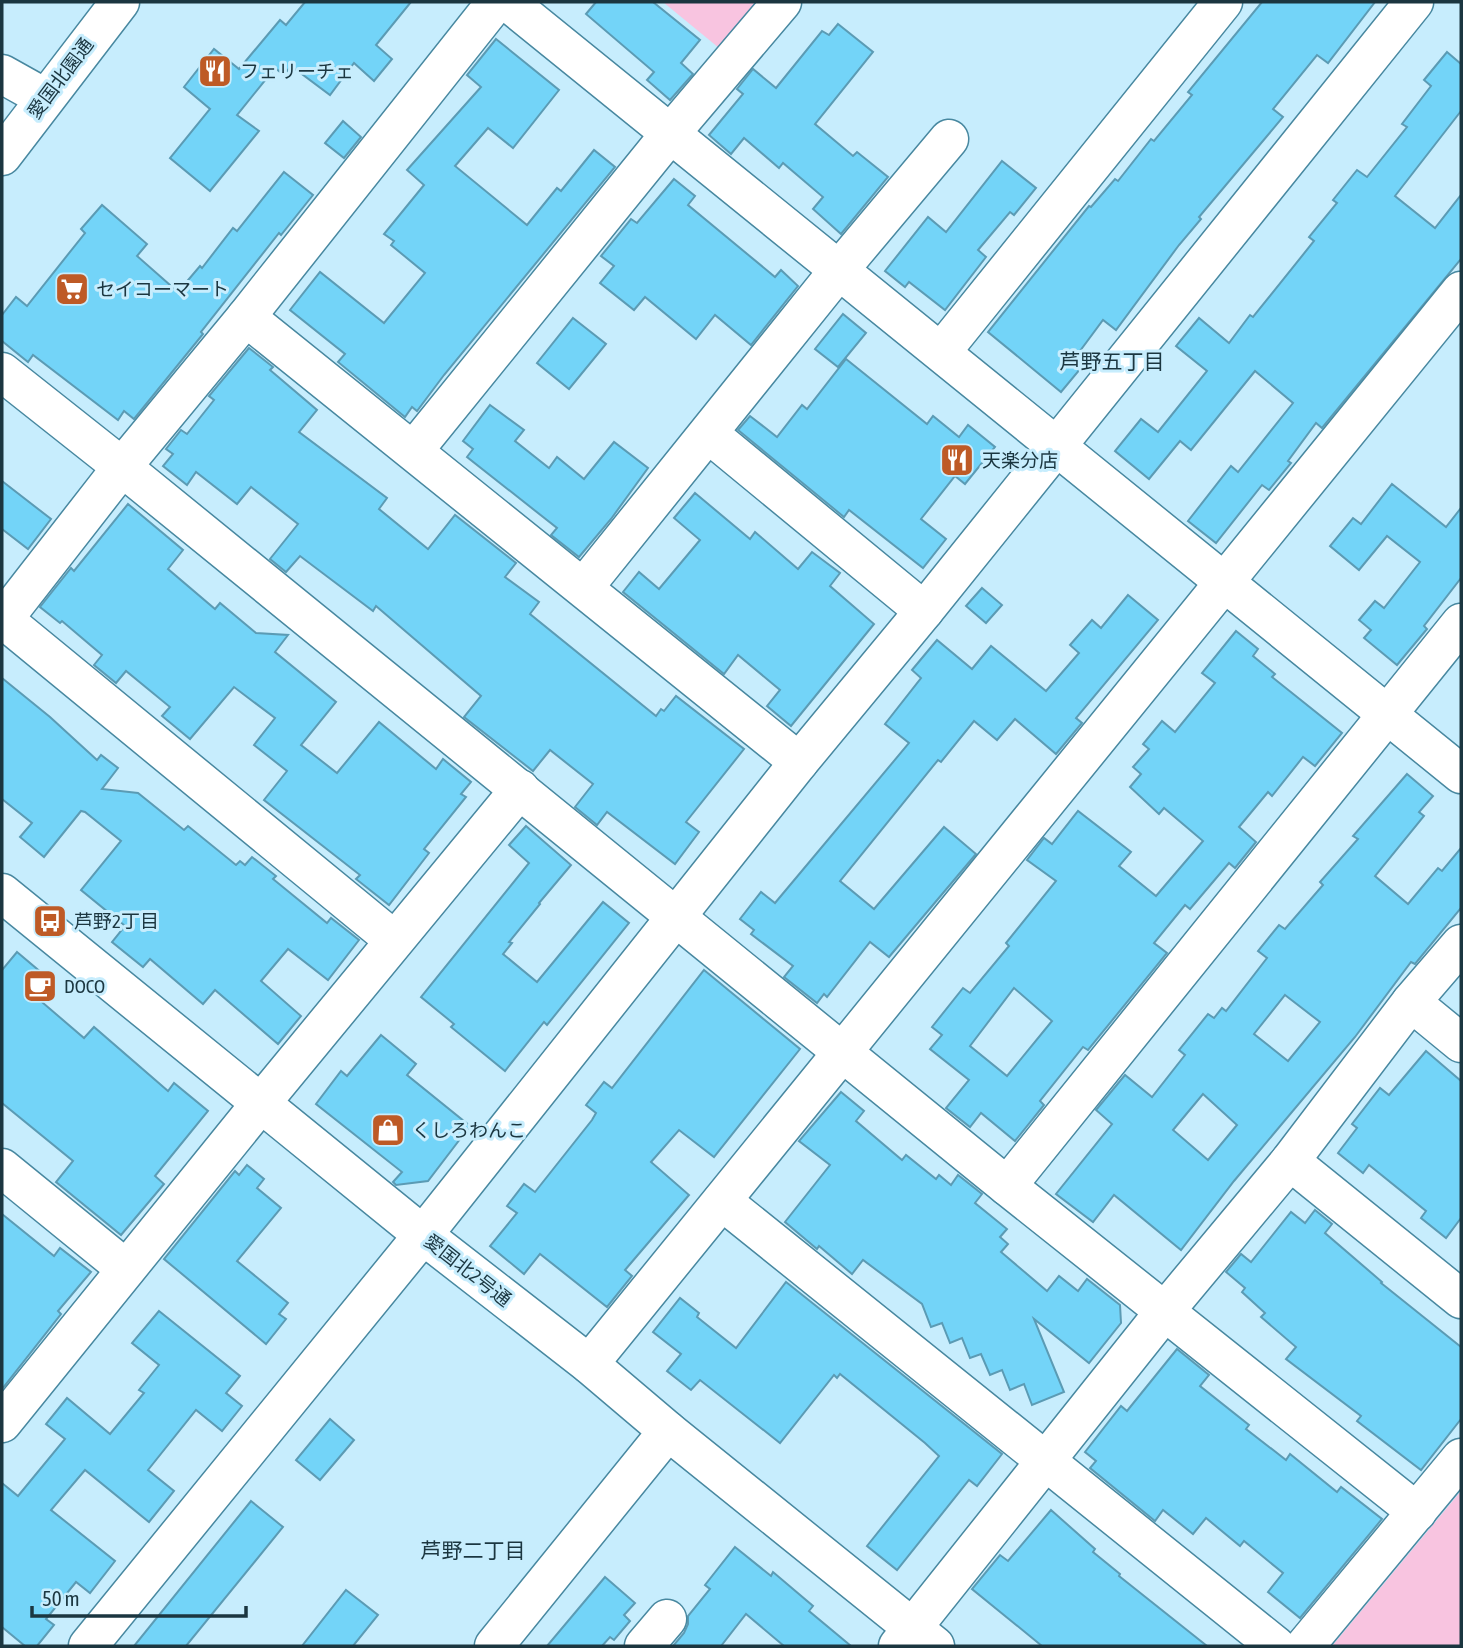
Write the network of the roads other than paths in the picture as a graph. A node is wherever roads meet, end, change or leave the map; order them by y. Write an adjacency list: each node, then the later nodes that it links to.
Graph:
1 (496, 2): 14 (street)
2 (508, 2): 9 (street)
3 (782, 2): 9 (street)
4 (1223, 2): 15 (street)
5 (1414, 2): 18 (street)
6 (104, 8): 8 (street, 愛国北園通)
7 (2, 74): 8 (street)
8 (45, 98): 11 (street, 愛国北園通)
9 (670, 134): 12 (street); 19 (street)
10 (949, 139): 12 (street)
11 (2, 156)
12 (839, 270): 15 (street); 17 (street)
13 (1461, 291): 21 (street)
14 (246, 317): 19 (street); 20 (street)
15 (943, 351): 18 (street)
16 (2, 372): 20 (street)
17 (709, 434): 22 (street); 23 (street)
18 (1057, 446): 21 (street); 23 (street)
19 (414, 450): 22 (street)
20 (122, 467): 24 (street); 29 (street)
21 (1225, 583): 26 (street); 36 (street)
22 (584, 587): 27 (street)
23 (924, 611): 27 (street)
24 (3, 620): 32 (street)
25 (1461, 623): 26 (street)
26 (1388, 713): 28 (street); 40 (street)
27 (799, 762): 31 (street)
28 (1461, 774)
29 (520, 789): 31 (street); 32 (street)
30 (2, 893): 37 (street, 愛国北2号通)
31 (675, 917): 36 (street); 42 (street)
32 (394, 940): 37 (street)
33 (1461, 944): 34 (street)
34 (1411, 1002): 35 (street); 38 (street)
35 (1461, 1043)
36 (843, 1052): 40 (street); 41 (street)
37 (261, 1103): 42 (street, 愛国北2号通); 43 (street)
38 (1290, 1161): 44 (street); 45 (street)
39 (2, 1168): 43 (street)
40 (1007, 1186): 45 (street)
41 (722, 1201): 46 (street); 50 (street)
42 (423, 1235): 46 (street, 愛国北2号通); 53 (street)
43 (126, 1269): 47 (street)
44 (1461, 1299)
45 (1165, 1311): 50 (street); 51 (street)
46 (589, 1364): 48 (street, 愛国北2号通)
47 (3, 1419)
48 (668, 1431): 52 (street, 愛国北2号通); 54 (street)
49 (1461, 1458): 51 (street)
50 (1046, 1463): 52 (street); 55 (street)
51 (1417, 1512): 56 (street)
52 (915, 1640)
53 (88, 1646)
54 (494, 1646)
55 (1276, 1646)
56 (1305, 1646)

